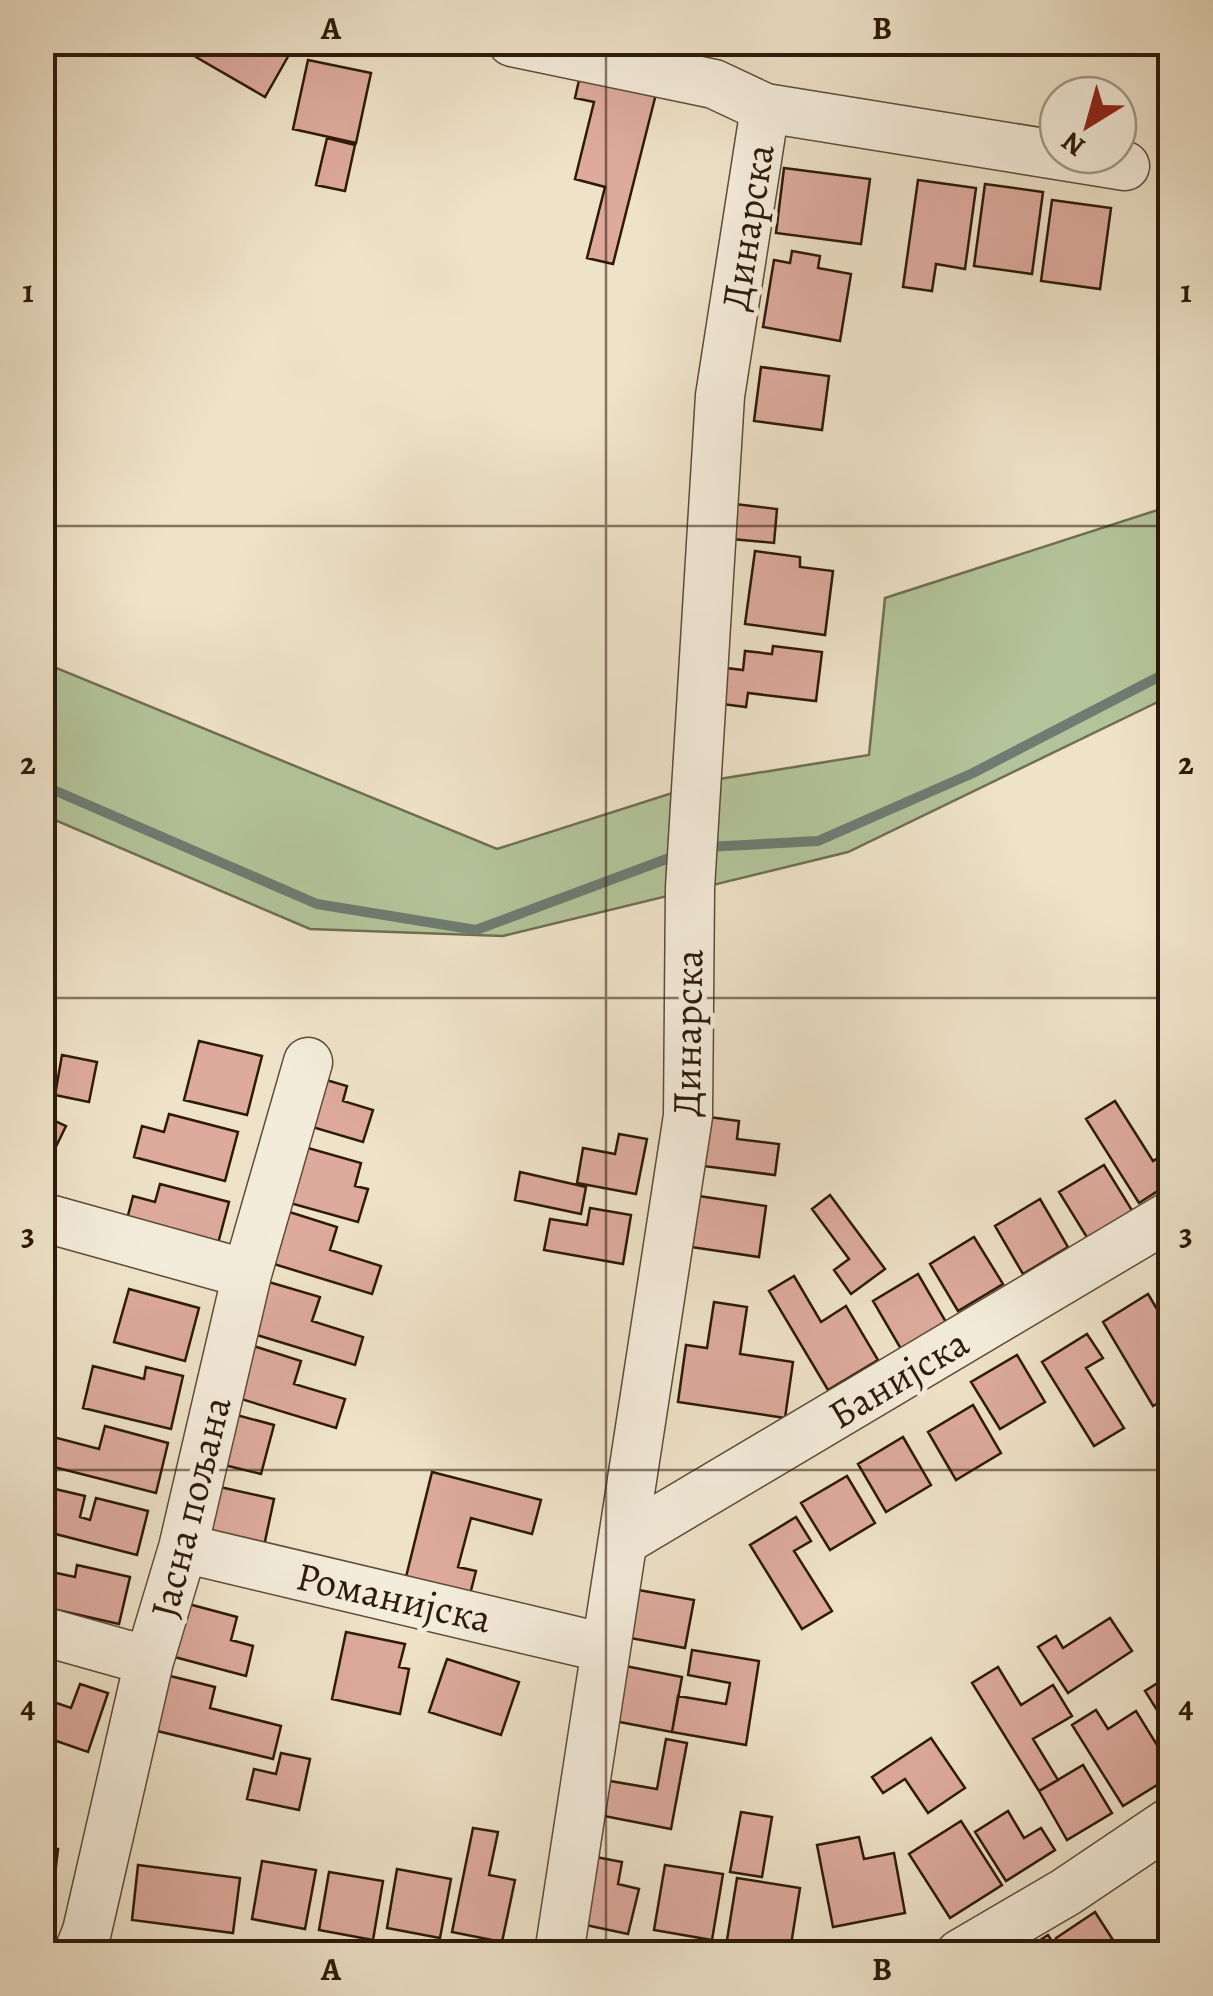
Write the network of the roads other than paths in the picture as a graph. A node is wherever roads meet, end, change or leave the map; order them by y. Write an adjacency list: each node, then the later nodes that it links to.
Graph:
1 (512, 42): 2 (street)
2 (766, 108): 3 (street); 8 (street, Динарска)
3 (1038, 152)
4 (308, 1062): 7 (street, Јасна пољана)
5 (1170, 1216): 8 (street, Банијска)
6 (42, 1217): 7 (street)
7 (247, 1274): 9 (street, Јасна пољана)
8 (624, 1540): 11 (street, Динарска)
9 (184, 1548): 11 (street, Романијска); 12 (street, Јасна пољана)
10 (42, 1631): 12 (street)
11 (605, 1648): 15 (street, Динарска)
12 (149, 1661): 14 (street, Јасна пољана)
13 (1170, 1822): 16 (street)
14 (78, 1954)
15 (559, 1954)
16 (960, 1954)

